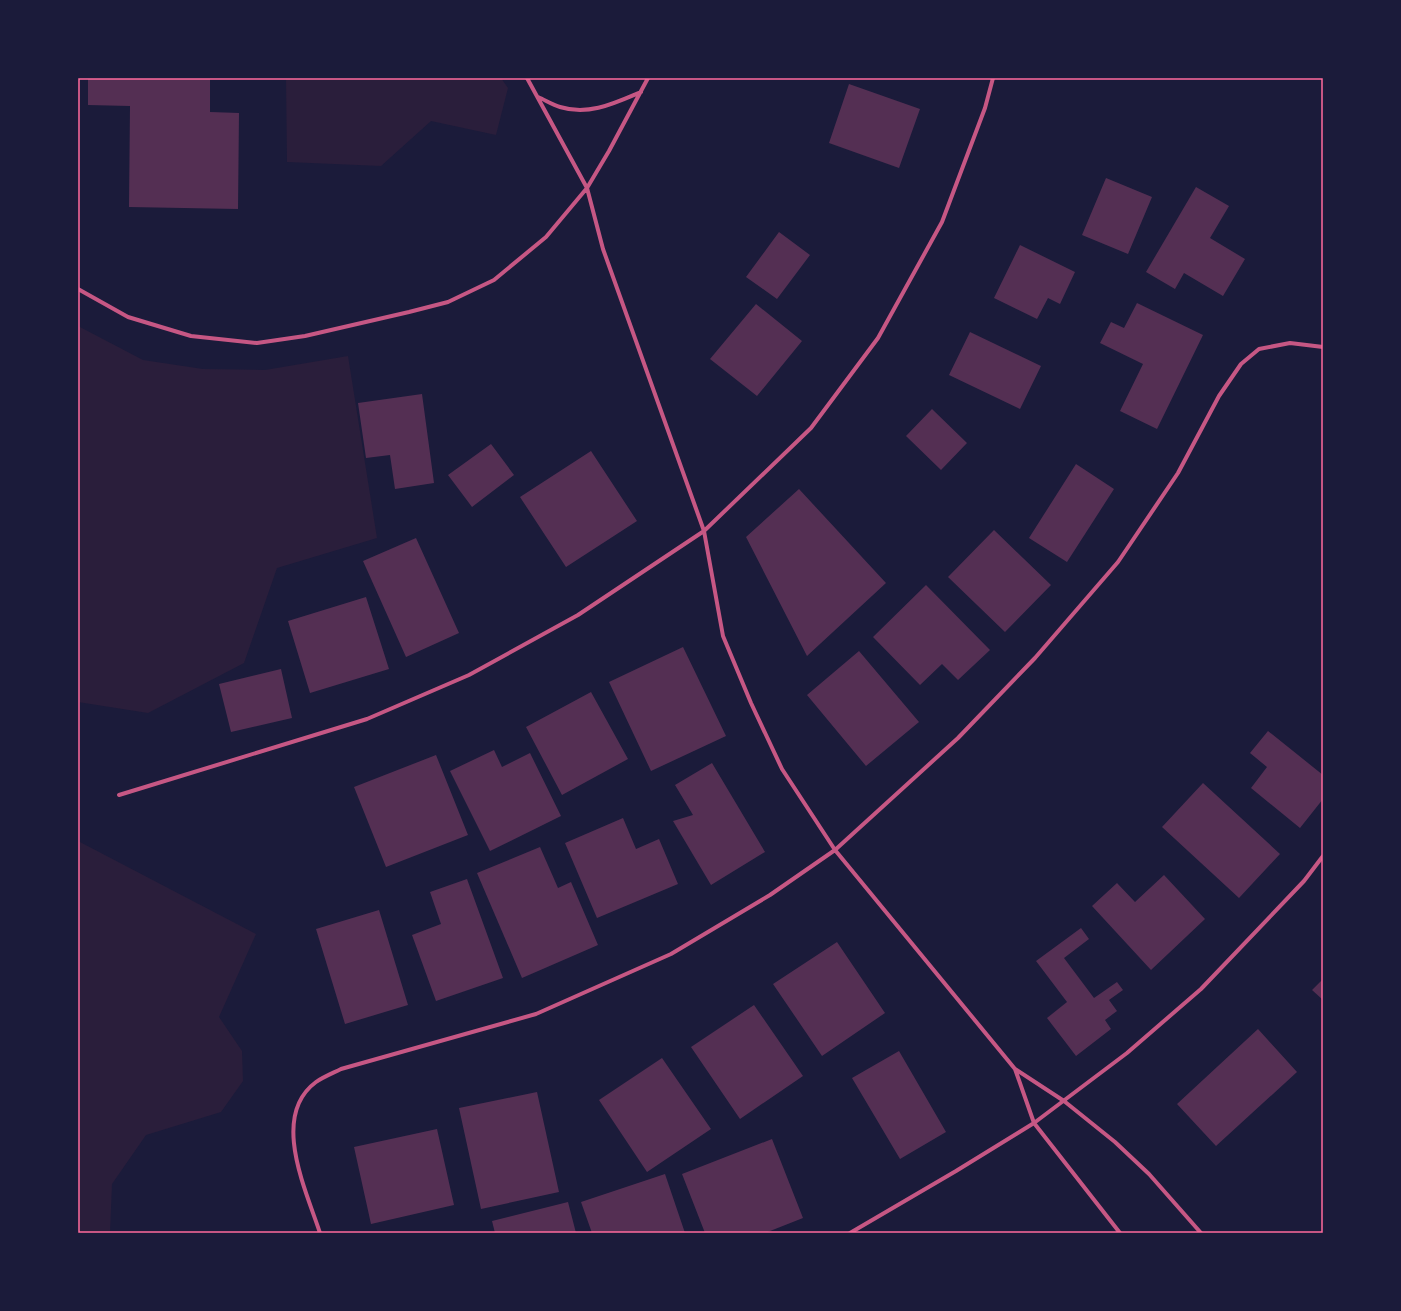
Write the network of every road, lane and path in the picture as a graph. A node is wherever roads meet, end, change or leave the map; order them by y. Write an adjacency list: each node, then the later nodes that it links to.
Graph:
1 (527, 78): 5 (street)
2 (648, 78): 4 (street)
3 (992, 78): 9 (street)
4 (641, 92): 5 (street); 6 (street)
5 (538, 96): 6 (street)
6 (587, 188): 7 (street); 9 (street)
7 (78, 289)
8 (1323, 347): 11 (street)
9 (704, 531): 10 (street); 11 (street)
10 (119, 795)
11 (835, 850): 13 (street); 16 (street)
12 (1323, 856): 14 (street)
13 (1015, 1069): 14 (street); 15 (street)
14 (1064, 1101): 15 (street); 19 (street)
15 (1034, 1123): 17 (street); 18 (street)
16 (320, 1233)
17 (850, 1233)
18 (1120, 1233)
19 (1201, 1233)

